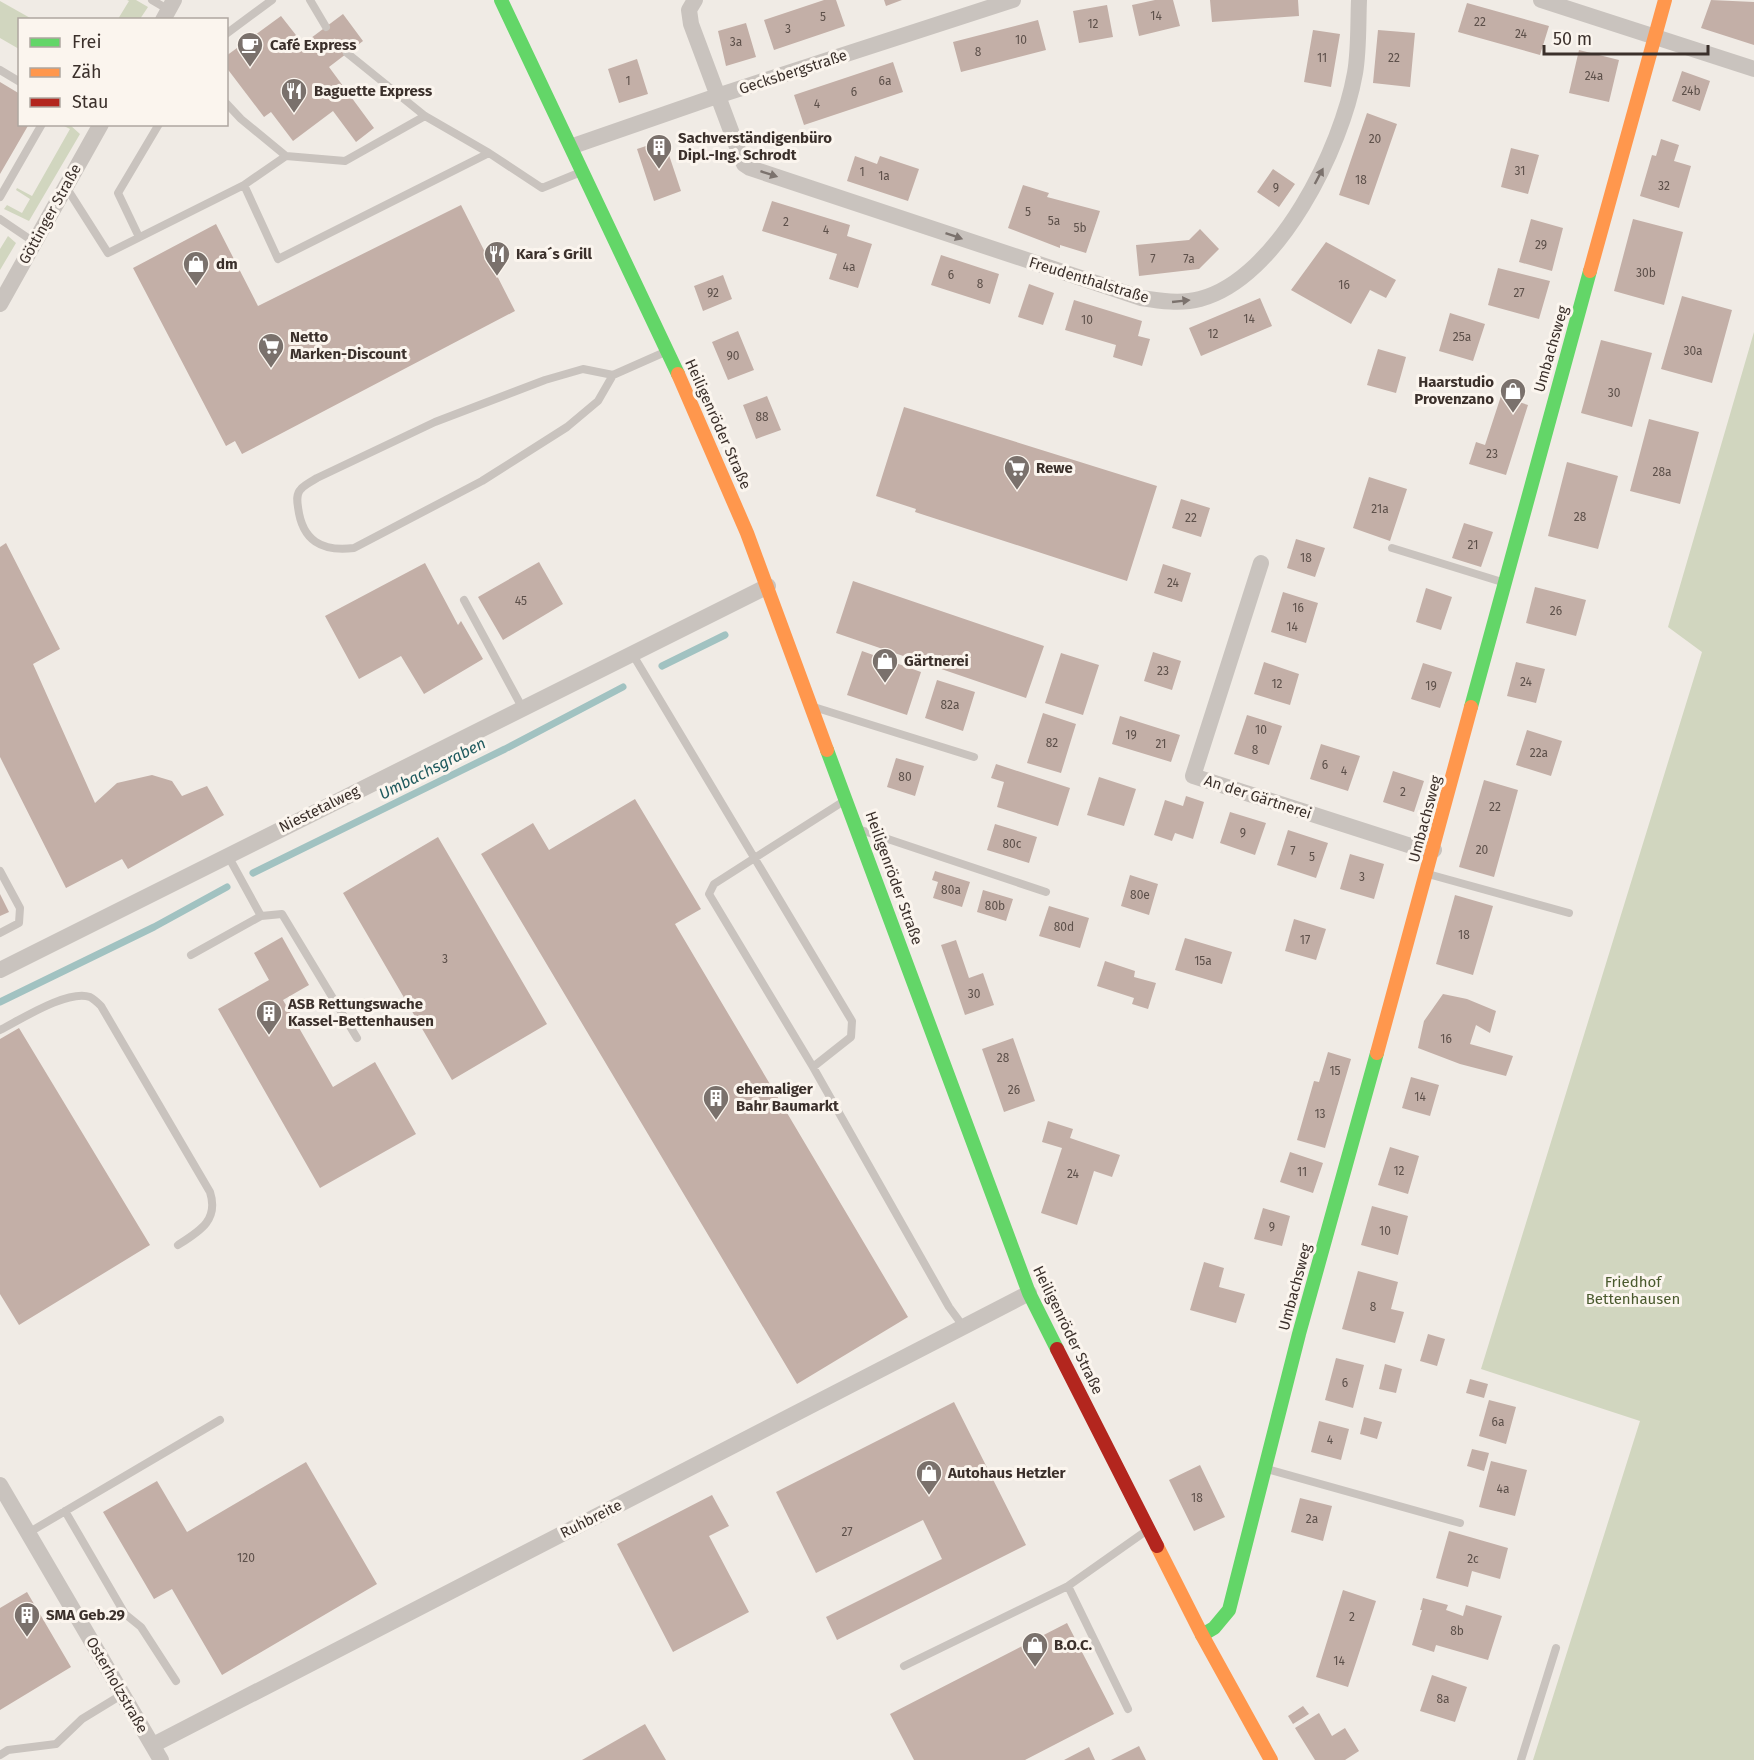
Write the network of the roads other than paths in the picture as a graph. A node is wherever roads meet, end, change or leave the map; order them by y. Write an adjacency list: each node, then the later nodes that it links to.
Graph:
1 (152, 0): 10 (lane)
2 (272, 0): 12 (lane)
3 (310, 0): 11 (lane)
4 (501, 0): 24 (street, Heiligenröder Straße)
5 (1013, 0): 18 (street, Gecksbergstraße)
6 (1359, 0): 18 (street, Freudenthalstraße, one-way to 6)
7 (1541, 0): 13 (street)
8 (1665, 0): 13 (street, Umbachsweg)
9 (692, 5): 18 (street, Freudenthalstraße)
10 (169, 10)
11 (326, 27)
12 (228, 33)
13 (1655, 36): 15 (street); 39 (street, Umbachsweg)
14 (347, 53): 20 (lane)
15 (1754, 69)
16 (0, 70): 17 (lane)
17 (18, 81)
18 (717, 96): 24 (street, Gecksbergstraße)
19 (228, 105): 26 (lane)
20 (425, 116): 25 (lane); 26 (lane)
21 (41, 126): 30 (lane)
22 (97, 126): 29 (street, Göttinger Straße)
23 (158, 126): 32 (lane)
24 (573, 146): 27 (street, Heiligenröder Straße)
25 (489, 153): 27 (lane); 28 (lane)
26 (286, 156): 28 (lane)
27 (585, 171): 35 (street, Heiligenröder Straße)
28 (244, 185): 32 (lane)
29 (66, 187): 32 (lane); 33 (street, Göttinger Straße)
30 (0, 197)
31 (0, 219): 33 (lane)
32 (139, 237)
33 (34, 242): 34 (street, Göttinger Straße)
34 (0, 304)
35 (668, 351): 36 (lane); 40 (street, Heiligenröder Straße)
36 (613, 375): 36 (lane)
37 (1392, 548): 39 (lane)
38 (1261, 563): 48 (street, An der Gärtnerei)
39 (1503, 583): 48 (street, Umbachsweg)
40 (768, 586): 42 (street, Niestetalweg); 43 (street, Heiligenröder Straße)
41 (464, 600): 44 (lane)
42 (633, 655): 44 (street, Niestetalweg); 50 (lane)
43 (813, 706): 45 (lane); 46 (street, Heiligenröder Straße)
44 (523, 709): 49 (street, Niestetalweg)
45 (974, 757)
46 (847, 799): 47 (street, Heiligenröder Straße); 50 (lane)
47 (858, 828): 53 (lane); 63 (street, Heiligenröder Straße)
48 (1434, 850): 52 (street, Umbachsweg)
49 (227, 854): 55 (lane); 58 (street, Niestetalweg)
50 (754, 861): 61 (lane); 61 (lane)
51 (0, 871): 56 (lane)
52 (1427, 874): 54 (lane); 66 (street, Umbachsweg)
53 (1046, 892)
54 (1569, 914)
55 (261, 916): 57 (lane); 60 (lane)
56 (0, 933)
57 (191, 956)
58 (0, 970)
59 (0, 1030): 62 (lane)
60 (357, 1038)
61 (813, 1067): 64 (lane)
62 (178, 1245)
63 (1029, 1293): 64 (street, Ruhbreite); 70 (street, Heiligenröder Straße)
64 (963, 1326): 79 (street, Ruhbreite)
65 (220, 1420): 68 (lane)
66 (1265, 1468): 69 (lane); 73 (street, Umbachsweg)
67 (3, 1497): 71 (street, Osterholzstraße)
68 (65, 1511): 71 (lane); 76 (lane)
69 (1460, 1522)
70 (1149, 1529): 72 (lane); 73 (street, Heiligenröder Straße)
71 (28, 1533): 77 (street, Osterholzstraße)
72 (1068, 1586): 75 (lane); 78 (lane)
73 (1202, 1635): 82 (street, Heiligenröder Straße)
74 (1556, 1648): 83 (lane)
75 (904, 1666)
76 (176, 1681)
77 (123, 1694): 79 (street, Osterholzstraße); 80 (lane)
78 (1128, 1709)
79 (153, 1745): 81 (street, Osterholzstraße)
80 (0, 1755)
81 (162, 1760)
82 (1271, 1760)
83 (1521, 1760)

